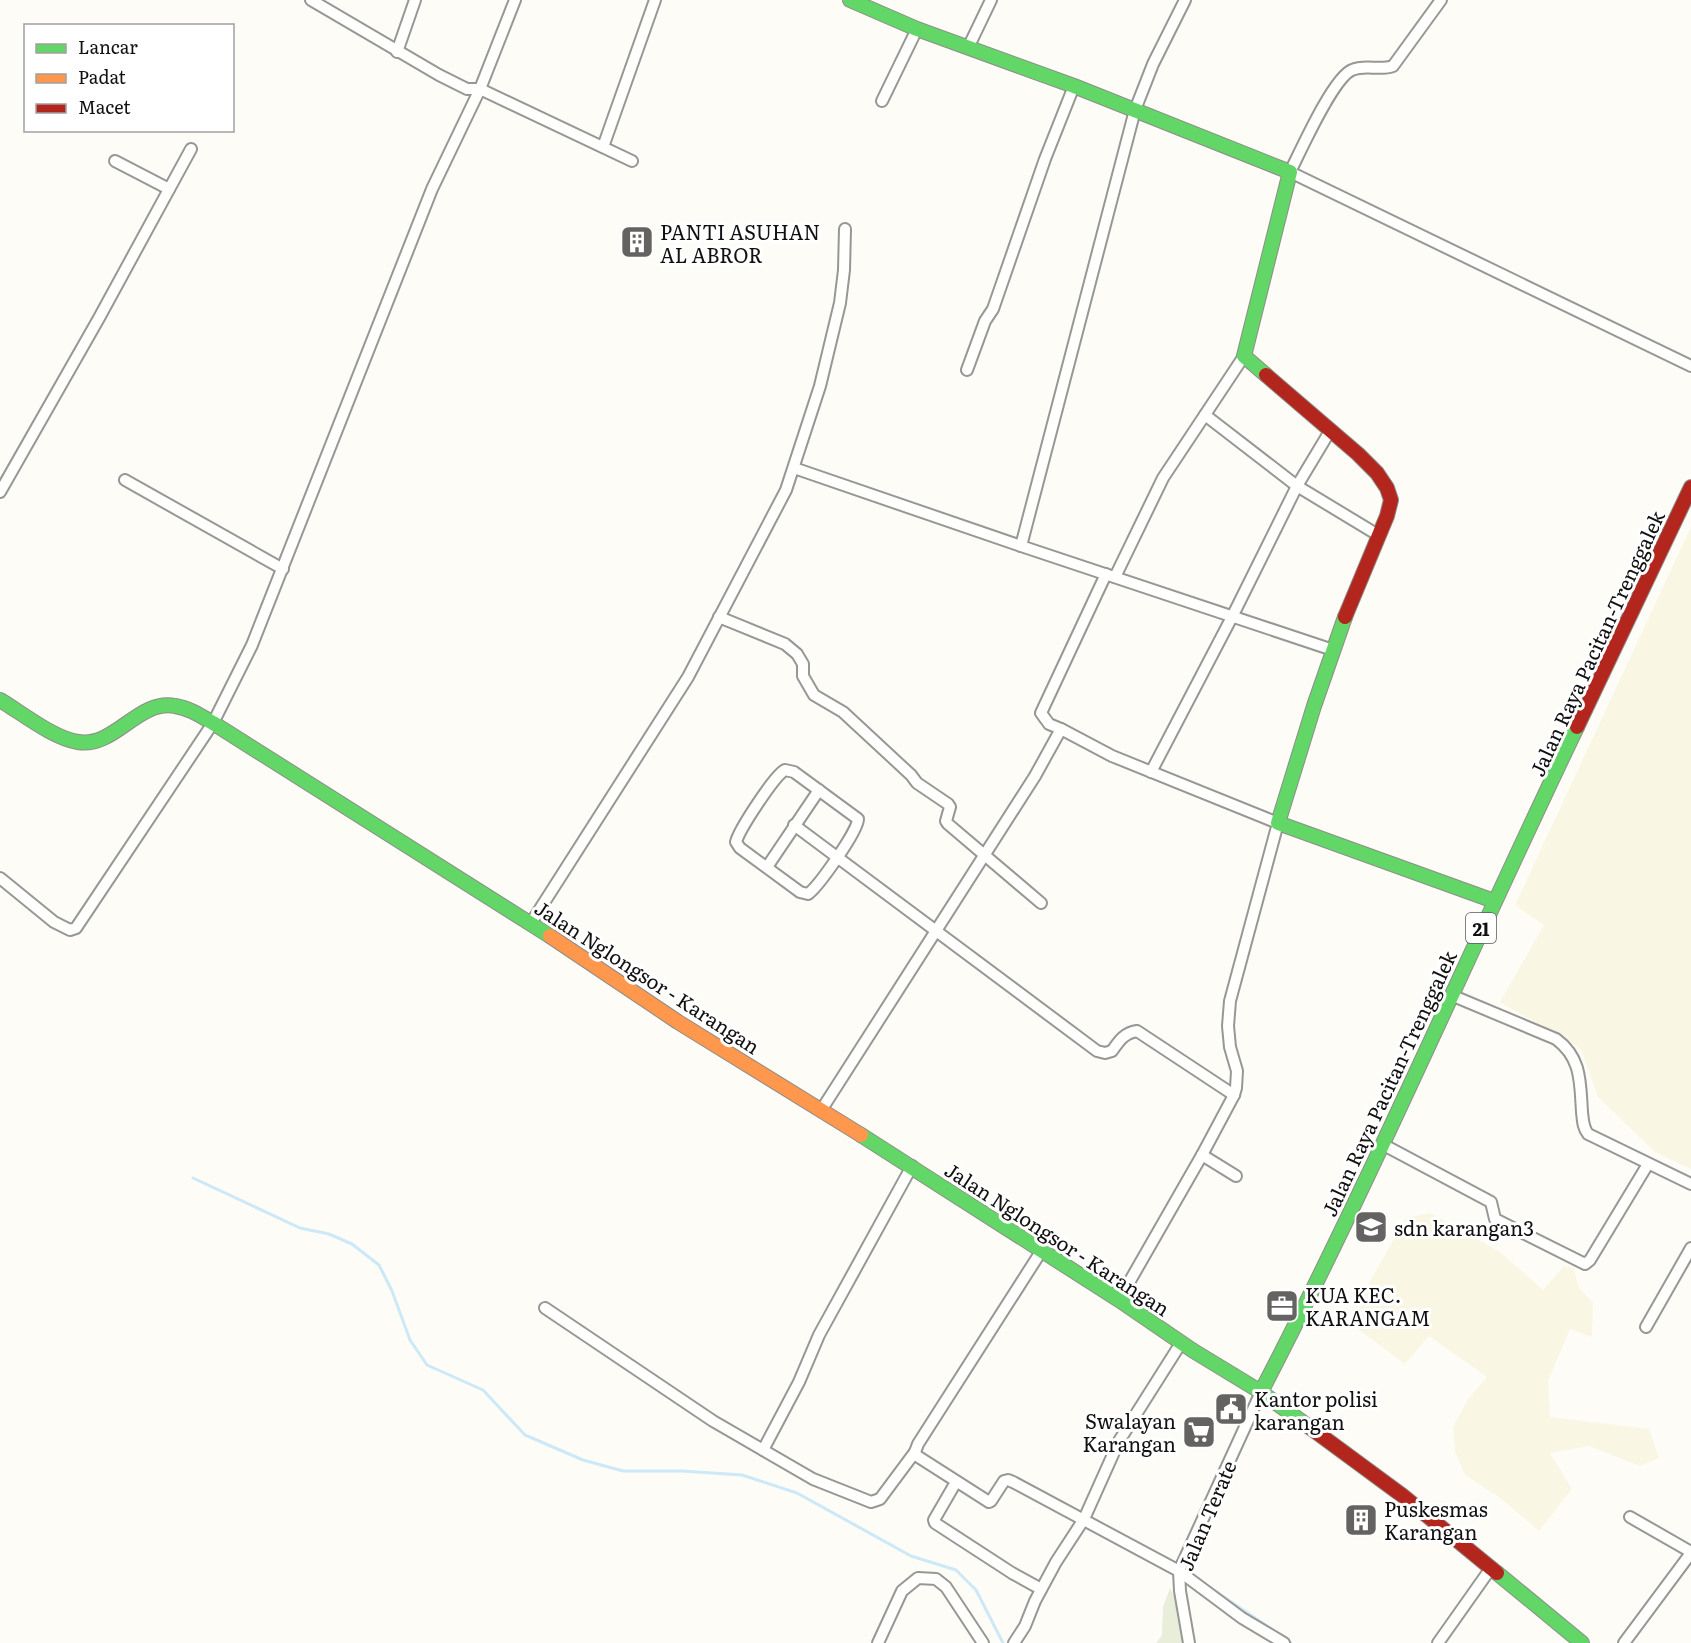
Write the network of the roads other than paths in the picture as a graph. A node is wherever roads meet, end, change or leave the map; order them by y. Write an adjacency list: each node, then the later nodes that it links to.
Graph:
1 (311, 0): 11 (street)
2 (415, 0): 11 (street)
3 (515, 0): 13 (street)
4 (655, 0): 16 (street)
5 (850, 0): 9 (main road)
6 (1185, 0): 15 (street)
7 (1441, 0): 20 (street)
8 (987, 1): 10 (street)
9 (917, 29): 10 (main road); 14 (street)
10 (968, 48): 12 (main road)
11 (397, 52): 13 (street)
12 (1074, 86): 15 (main road); 25 (street)
13 (480, 88): 16 (street); 35 (street)
14 (882, 101)
15 (1135, 110): 20 (main road); 34 (street)
16 (603, 147): 19 (street)
17 (191, 149): 21 (street)
18 (115, 161): 21 (street)
19 (632, 161)
20 (1290, 172): 23 (main road); 24 (street)
21 (169, 189): 32 (street)
22 (845, 228): 28 (street)
23 (1244, 356): 26 (street); 27 (main road)
24 (1691, 366)
25 (967, 370)
26 (1205, 415): 30 (street); 36 (street)
27 (1330, 431): 30 (street); 33 (main road)
28 (794, 468): 34 (street); 38 (street)
29 (125, 480): 35 (street)
30 (1298, 486): 33 (street); 37 (street)
31 (1691, 487): 51 (main road, Jalan Raya Pacitan-Trenggalek / 21)
32 (0, 492)
33 (1378, 535): 39 (main road)
34 (1021, 546): 36 (street)
35 (283, 569): 41 (street)
36 (1110, 575): 37 (street); 42 (street)
37 (1233, 615): 39 (street); 43 (street)
38 (719, 617): 47 (street); 53 (street)
39 (1333, 650): 45 (main road)
40 (0, 700): 41 (main road, Jalan Nglongsor - Karangan)
41 (213, 723): 50 (street); 53 (main road, Jalan Nglongsor - Karangan)
42 (1061, 729): 43 (street); 47 (street)
43 (1150, 772): 45 (street)
44 (819, 790): 46 (street); 48 (street); 49 (street)
45 (1278, 823): 51 (main road); 56 (street)
46 (794, 825): 48 (street); 49 (street)
47 (984, 854): 52 (street); 54 (street)
48 (837, 857): 49 (street); 54 (street)
49 (767, 867)
50 (0, 878)
51 (1494, 901): 55 (main road, Jalan Raya Pacitan-Trenggalek / 21)
52 (1041, 903)
53 (531, 922): 57 (main road, Jalan Nglongsor - Karangan)
54 (935, 931): 56 (street); 57 (street)
55 (1450, 995): 58 (main road, Jalan Raya Pacitan-Trenggalek / 21); 60 (street)
56 (1234, 1095): 59 (street)
57 (822, 1109): 61 (main road, Jalan Nglongsor - Karangan)
58 (1382, 1144): 60 (street); 70 (main road, Jalan Raya Pacitan-Trenggalek / 21)
59 (1202, 1155): 62 (street); 66 (street)
60 (1648, 1164): 63 (street)
61 (912, 1166): 65 (main road, Jalan Nglongsor - Karangan); 71 (street)
62 (1236, 1176)
63 (1691, 1184)
64 (1691, 1248): 68 (street)
65 (1042, 1250): 66 (main road, Jalan Nglongsor - Karangan); 72 (street)
66 (1119, 1300): 69 (main road, Jalan Nglongsor - Karangan)
67 (545, 1308): 71 (street)
68 (1646, 1327)
69 (1181, 1343): 70 (main road, Jalan Nglongsor - Karangan); 75 (street)
70 (1261, 1392): 77 (main road, Jalan Nglongsor - Karangan); 78 (street, Jalan Terate)
71 (763, 1450): 72 (street)
72 (915, 1452): 73 (street)
73 (956, 1482): 75 (street); 79 (street)
74 (1630, 1517): 76 (street)
75 (1084, 1519): 78 (street); 79 (street)
76 (1691, 1553): 87 (street)
77 (1491, 1568): 85 (street); 86 (main road)
78 (1179, 1571): 83 (street, Jalan Terate); 84 (street)
79 (1041, 1589): 80 (street)
80 (1017, 1639)
81 (878, 1643): 82 (street)
82 (983, 1643)
83 (1189, 1643)
84 (1284, 1643)
85 (1438, 1643)
86 (1582, 1643)
87 (1624, 1643)

